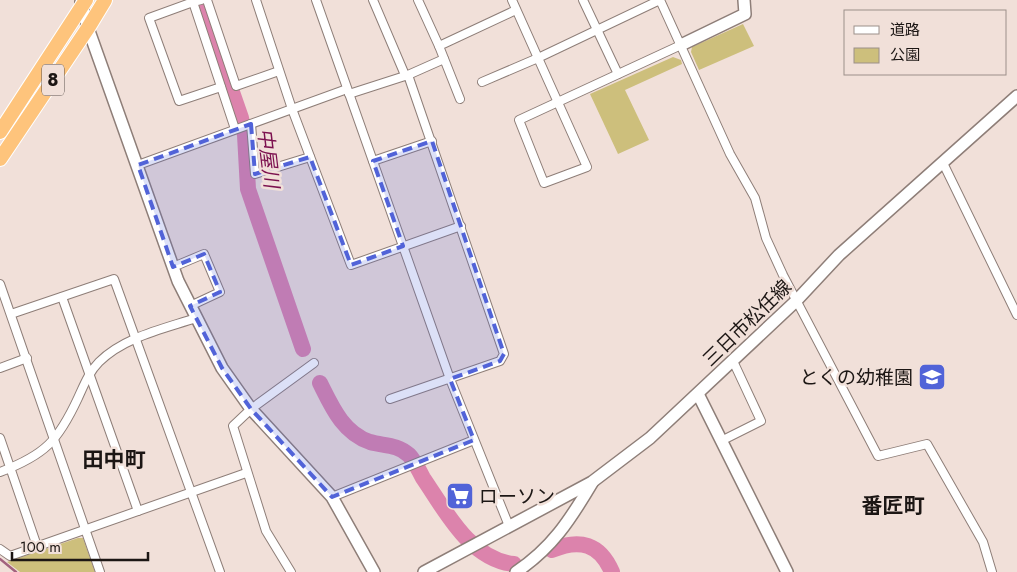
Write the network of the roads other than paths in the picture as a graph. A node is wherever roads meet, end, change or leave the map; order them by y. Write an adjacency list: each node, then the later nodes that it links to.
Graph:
1 (105, 0): 13 (highway, 8)
2 (207, 0): 19 (street)
3 (256, 0): 19 (street)
4 (316, 0): 24 (street)
5 (373, 0): 21 (street)
6 (418, 0): 16 (street)
7 (512, 0): 12 (street)
8 (583, 0): 14 (street)
9 (744, 0): 15 (street)
10 (197, 1): 23 (street); 23 (street)
11 (83, 2): 13 (street); 30 (highway, 8)
12 (516, 10): 16 (street); 17 (street)
13 (88, 28): 33 (highway, 8); 36 (street)
14 (597, 30): 15 (street); 17 (street); 20 (street)
15 (681, 45): 20 (street); 42 (street)
16 (439, 46): 18 (street)
17 (538, 58): 22 (street); 27 (street)
18 (444, 59): 21 (street); 26 (street)
19 (279, 71): 28 (street)
20 (618, 74): 27 (street)
21 (407, 75): 24 (street); 31 (street)
22 (482, 82)
23 (221, 87): 29 (street)
24 (348, 92): 28 (street); 34 (street)
25 (1017, 96): 35 (street, 三日市松任線)
26 (460, 99)
27 (558, 102): 27 (street)
28 (292, 109): 29 (street); 32 (street)
29 (243, 127): 32 (street); 36 (street)
30 (0, 132)
31 (432, 141): 34 (street); 37 (street)
32 (310, 157): 38 (street)
33 (0, 159)
34 (373, 161): 38 (street)
35 (943, 162): 42 (street, 三日市松任線); 45 (street)
36 (138, 165): 39 (street)
37 (460, 226): 38 (street); 53 (street)
38 (404, 246): 53 (street)
39 (173, 267): 43 (street); 43 (street)
40 (0, 284): 44 (street)
41 (62, 297): 44 (street); 47 (street); 52 (street)
42 (796, 301): 49 (street, 三日市松任線); 79 (street)
43 (190, 306): 46 (street)
44 (11, 314): 48 (street)
45 (1017, 314)
46 (196, 318): 47 (street); 56 (street)
47 (134, 340): 52 (street); 65 (street)
48 (27, 358): 51 (street); 58 (street)
49 (733, 361): 54 (street, 三日市松任線); 60 (street)
50 (314, 363): 56 (street)
51 (0, 368)
52 (89, 373): 58 (street); 67 (street)
53 (450, 379): 55 (street); 59 (street)
54 (698, 394): 60 (street); 64 (street, 三日市松任線)
55 (390, 399)
56 (252, 409): 63 (street); 66 (street)
57 (0, 438): 61 (street)
58 (55, 439): 61 (street); 69 (street)
59 (474, 440): 66 (street); 68 (street)
60 (721, 441): 78 (street)
61 (10, 468): 62 (street); 70 (street)
62 (0, 472)
63 (246, 473): 65 (street); 74 (street)
64 (592, 482): 68 (street, 三日市松任線); 77 (street)
65 (190, 492): 67 (street); 73 (street)
66 (332, 496): 75 (street)
67 (138, 511): 69 (street)
68 (509, 526): 76 (street, 三日市松任線)
69 (85, 529): 70 (street); 72 (street)
70 (37, 546): 71 (street)
71 (0, 549)
72 (100, 572)
73 (220, 572)
74 (291, 572)
75 (374, 572)
76 (424, 572)
77 (516, 572)
78 (787, 572)
79 (992, 572)

